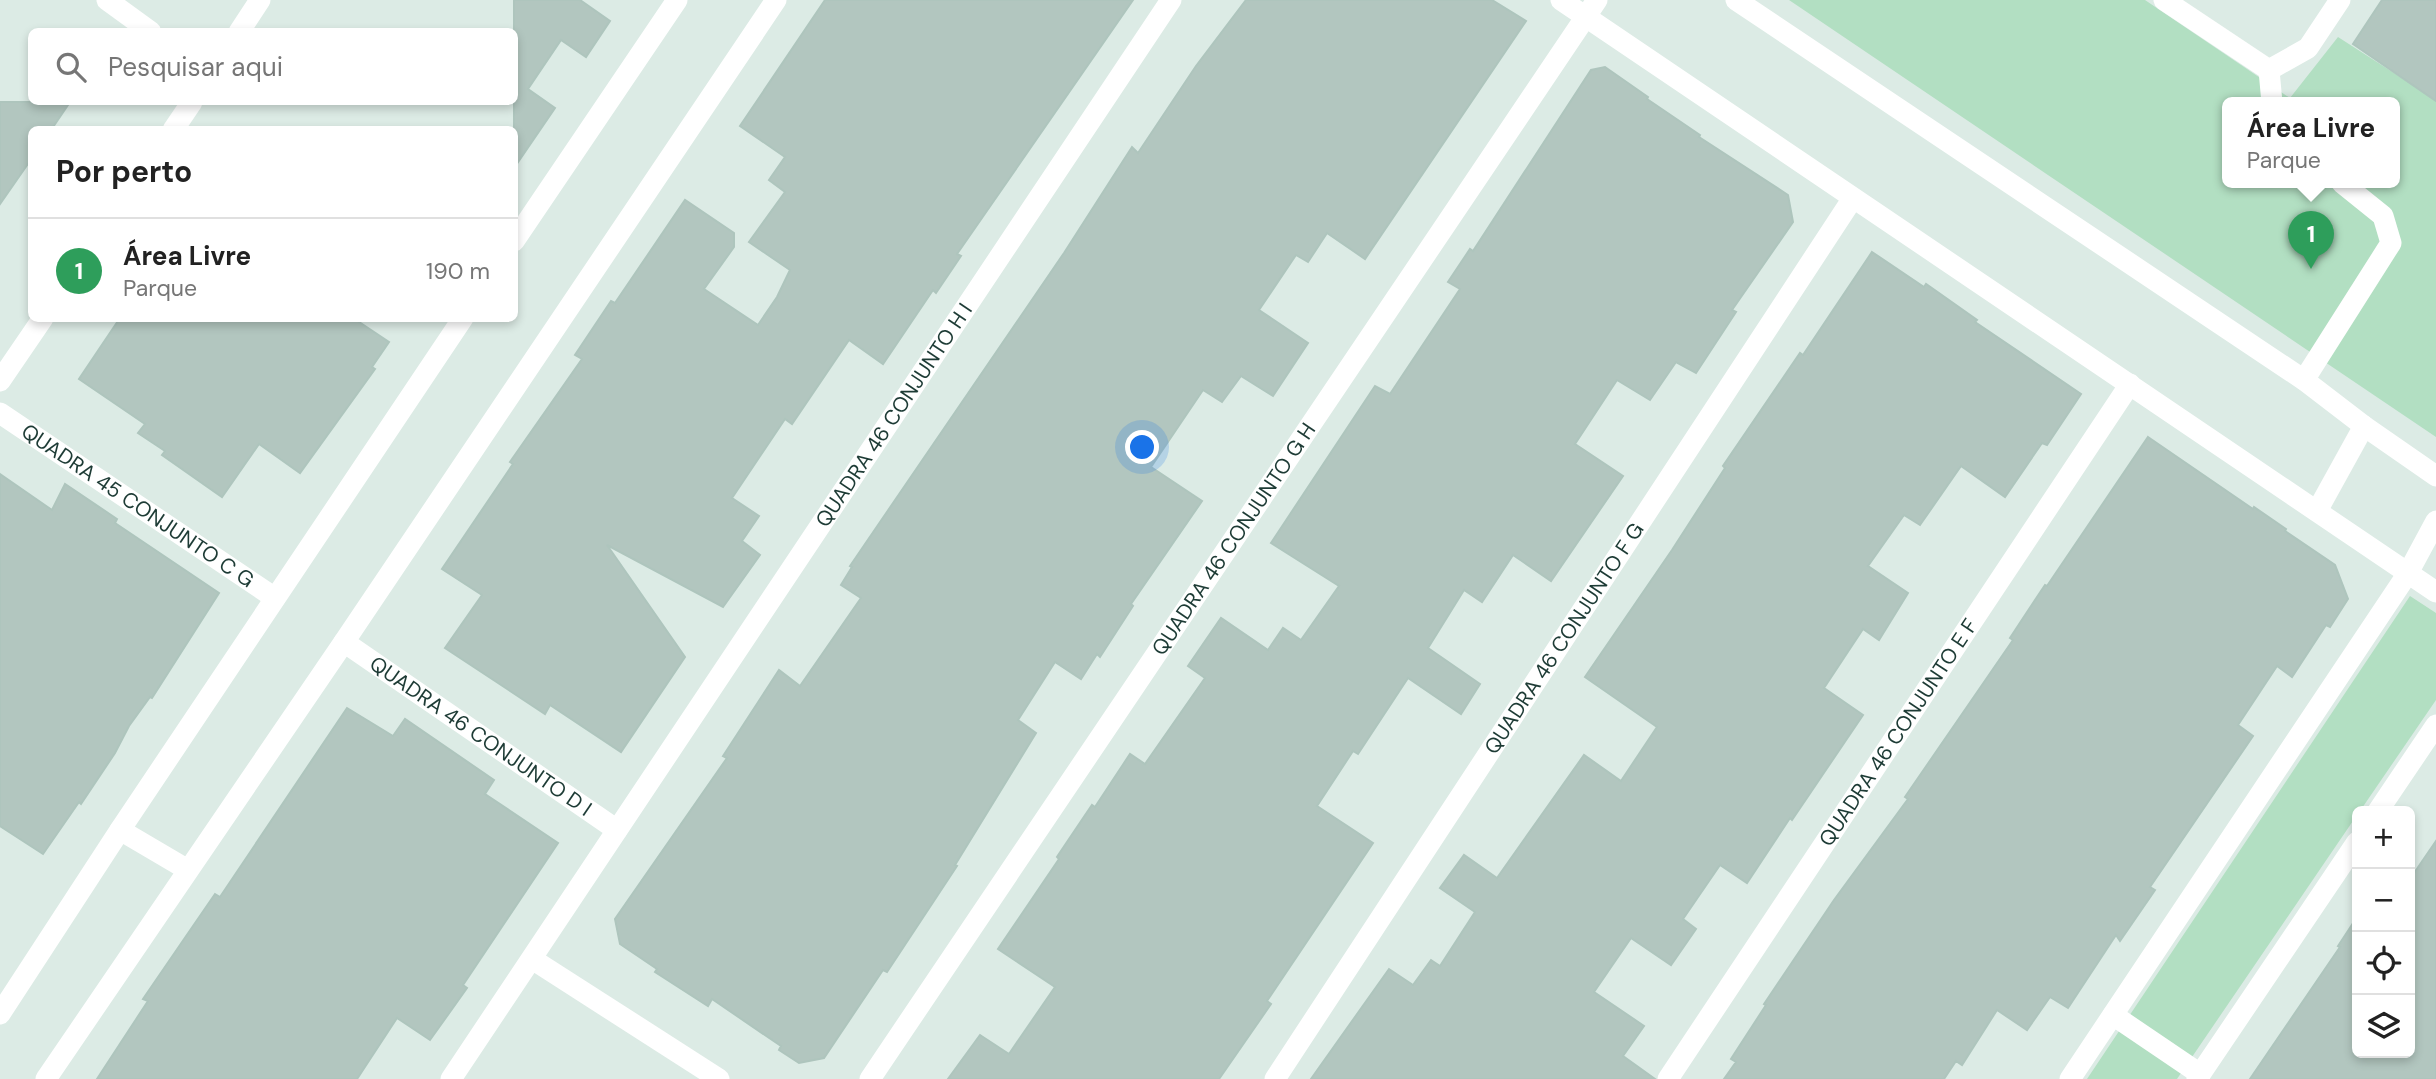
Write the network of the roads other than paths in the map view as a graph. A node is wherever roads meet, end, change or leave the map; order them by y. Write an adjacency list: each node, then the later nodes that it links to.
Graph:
1 (107, 0): 11 (street)
2 (260, 0): 12 (street)
3 (677, 0): 19 (street)
4 (776, 0): 33 (street)
5 (1171, 0): 37 (street, QUADRA 46 CONJUNTO H I)
6 (1561, 0): 10 (street)
7 (1736, 0): 22 (street)
8 (2164, 0): 13 (street)
9 (2340, 0): 13 (street)
10 (1590, 8): 18 (street); 47 (street, QUADRA 46 CONJUNTO G H)
11 (146, 28)
12 (242, 28)
13 (2269, 70): 14 (street)
14 (2271, 97)
15 (190, 105): 16 (street)
16 (176, 126)
17 (2348, 188): 22 (street)
18 (1853, 198): 24 (street); 48 (street, QUADRA 46 CONJUNTO F G)
19 (518, 235)
20 (40, 322): 23 (street)
21 (460, 322): 32 (street)
22 (2304, 380): 26 (street)
23 (0, 381)
24 (2130, 384): 28 (street); 49 (street, QUADRA 46 CONJUNTO E F)
25 (0, 413): 32 (street, QUADRA 45 CONJUNTO C G)
26 (2364, 426): 27 (street); 28 (street)
27 (2436, 476)
28 (2317, 511): 30 (street)
29 (2436, 522): 30 (street)
30 (2408, 573): 31 (street); 42 (street)
31 (2436, 592)
32 (275, 598): 36 (street)
33 (344, 642): 37 (street, QUADRA 46 CONJUNTO D I); 39 (street)
34 (2436, 725): 35 (street)
35 (2381, 806)
36 (120, 830): 39 (street); 41 (street)
37 (617, 830): 40 (street, QUADRA 46 CONJUNTO H I)
38 (2352, 849): 43 (street)
39 (188, 870): 44 (street)
40 (532, 958): 45 (street, QUADRA 46 CONJUNTO H I); 46 (street)
41 (0, 1014)
42 (2113, 1015): 43 (street); 50 (street)
43 (2199, 1077)
44 (46, 1079)
45 (451, 1079)
46 (719, 1079)
47 (870, 1079)
48 (1275, 1079)
49 (1668, 1079)
50 (2070, 1079)

